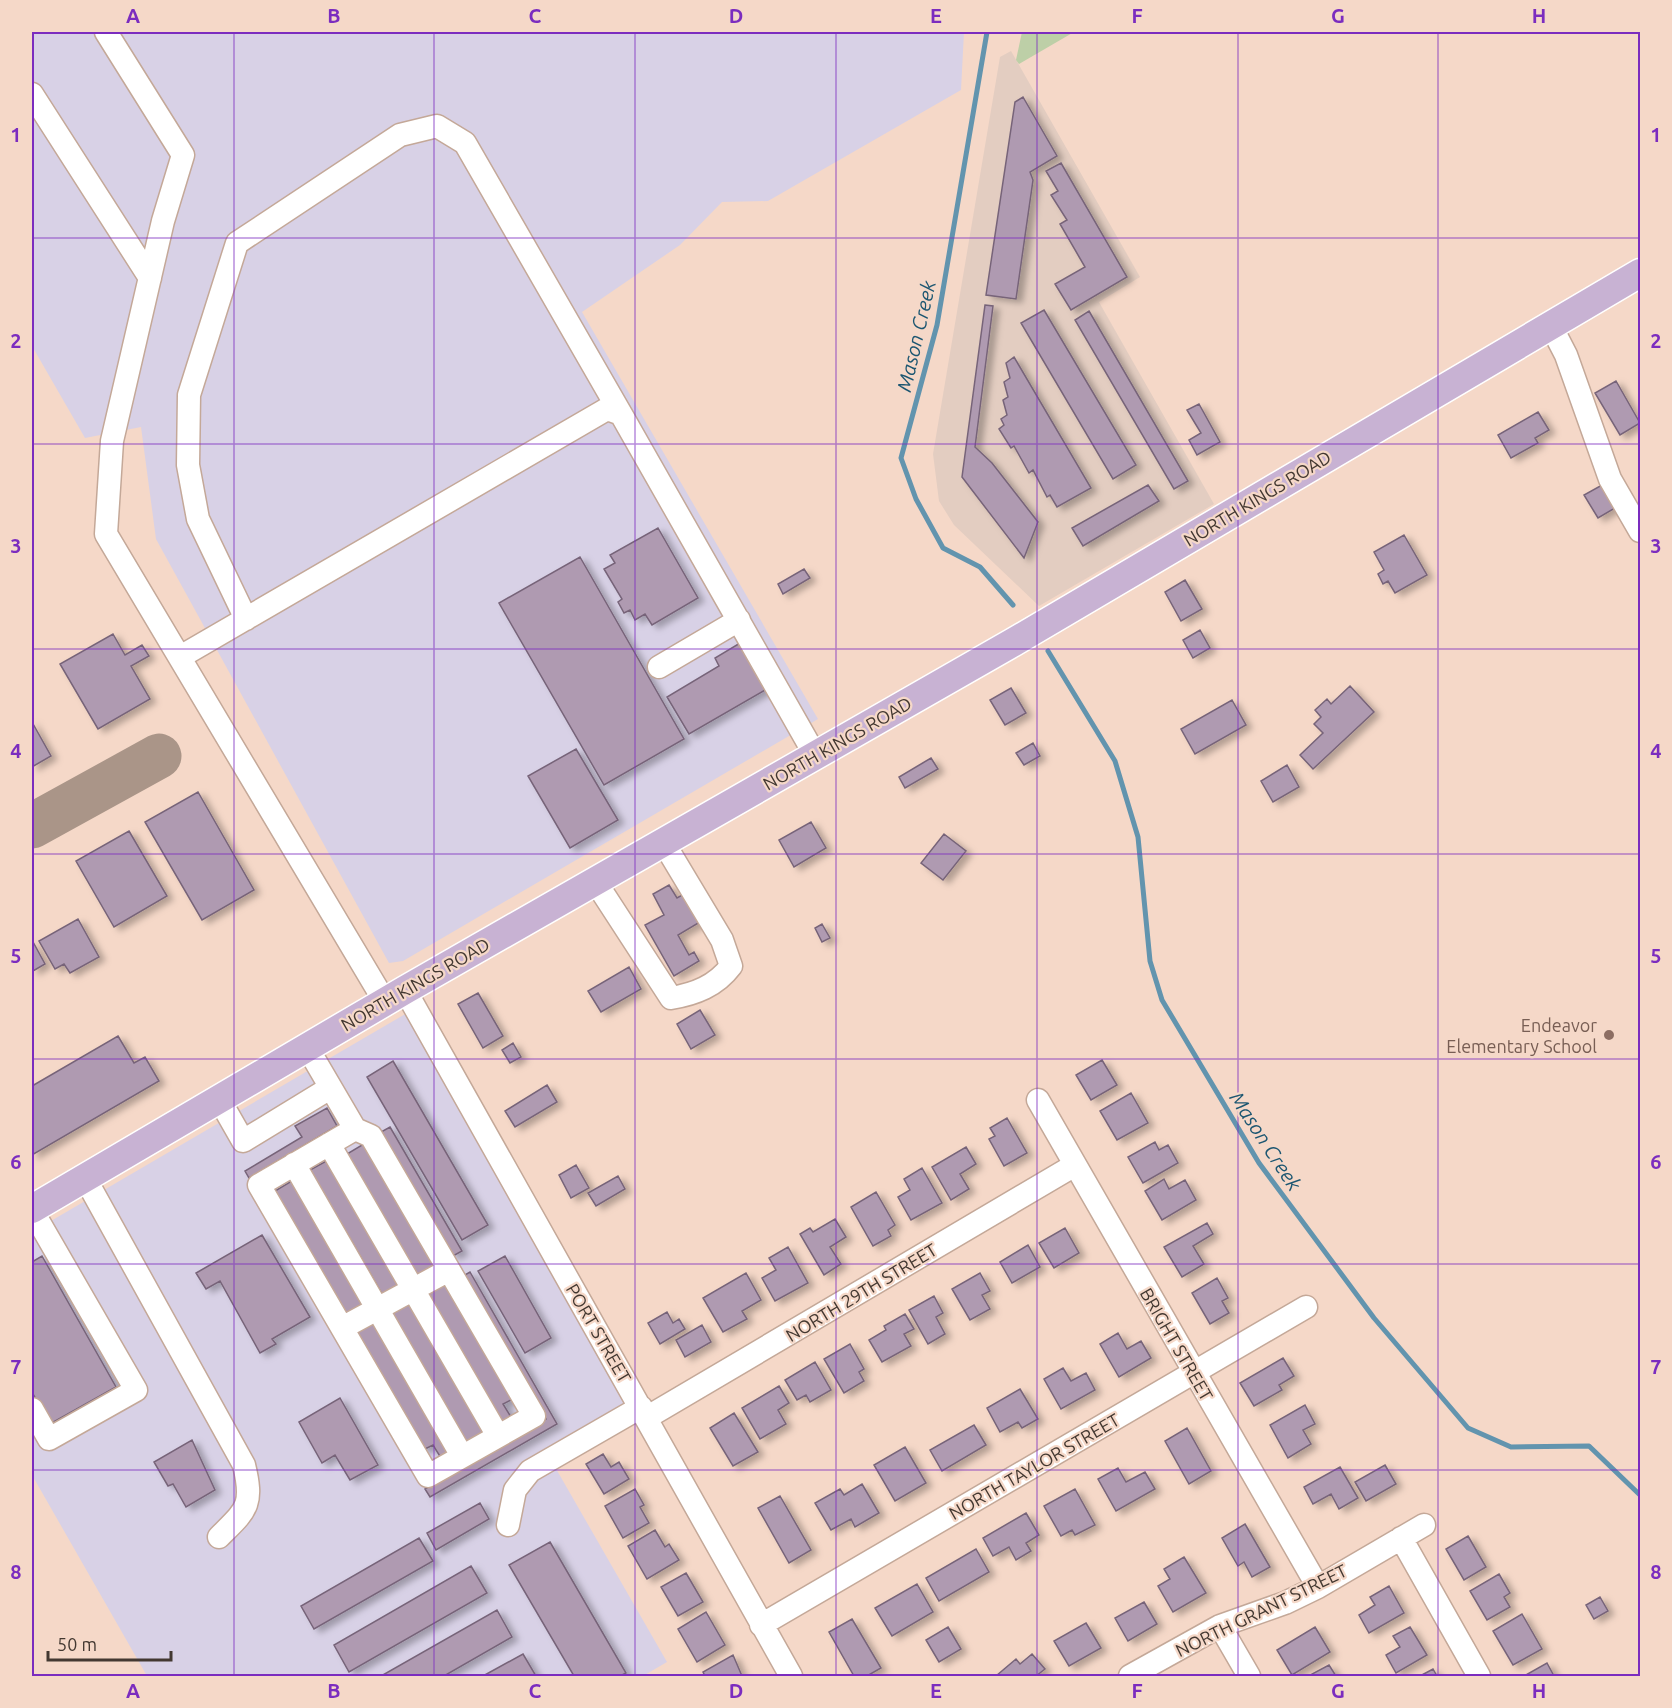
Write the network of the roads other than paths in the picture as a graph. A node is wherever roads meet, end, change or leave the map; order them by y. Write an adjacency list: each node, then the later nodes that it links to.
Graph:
1 (106, 32): 4 (street, PORT STREET)
2 (32, 94): 4 (street)
3 (1641, 273): 5 (main road, NORTH KINGS ROAD)
4 (150, 278): 10 (street, PORT STREET)
5 (1550, 324): 7 (street); 12 (main road, NORTH KINGS ROAD)
6 (621, 414): 8 (street); 8 (street); 9 (street)
7 (1641, 531)
8 (246, 619): 10 (street)
9 (738, 620): 11 (street); 12 (street)
10 (180, 657): 15 (street, PORT STREET)
11 (659, 667)
12 (815, 755): 13 (main road, NORTH KINGS ROAD)
13 (666, 842): 14 (main road, NORTH KINGS ROAD); 14 (street)
14 (595, 881): 15 (main road, NORTH KINGS ROAD)
15 (395, 996): 16 (main road, NORTH KINGS ROAD); 33 (street, PORT STREET)
16 (307, 1047): 17 (street); 18 (main road, NORTH KINGS ROAD)
17 (330, 1088): 18 (street); 20 (street)
18 (219, 1099): 24 (main road, NORTH KINGS ROAD)
19 (1038, 1100): 23 (street, BRIGHT STREET)
20 (355, 1129): 21 (street); 26 (street)
21 (329, 1144): 22 (street); 27 (street)
22 (294, 1164): 29 (street); 30 (street)
23 (1075, 1165): 31 (street, BRIGHT STREET); 33 (street, NORTH 29TH STREET)
24 (85, 1178): 25 (main road, NORTH KINGS ROAD); 38 (street)
25 (32, 1209): 32 (street)
26 (448, 1270): 27 (street); 34 (street)
27 (413, 1289): 29 (street); 34 (street)
28 (1306, 1307): 31 (street, NORTH TAYLOR STREET)
29 (377, 1308): 30 (street); 35 (street)
30 (342, 1328): 35 (street)
31 (1193, 1373): 40 (street, BRIGHT STREET); 41 (street, NORTH TAYLOR STREET)
32 (32, 1409)
33 (644, 1413): 36 (street, NORTH 29TH STREET); 41 (street, PORT STREET)
34 (498, 1436): 35 (street)
35 (462, 1456)
36 (508, 1525)
37 (1424, 1525): 39 (street, NORTH GRANT STREET)
38 (219, 1537)
39 (1401, 1538): 40 (street, NORTH GRANT STREET); 46 (street)
40 (1318, 1587): 42 (street, NORTH GRANT STREET)
41 (761, 1625): 43 (street, PORT STREET)
42 (1220, 1626): 44 (street, NORTH GRANT STREET); 45 (street)
43 (791, 1677)
44 (1130, 1677)
45 (1249, 1677)
46 (1479, 1677)

